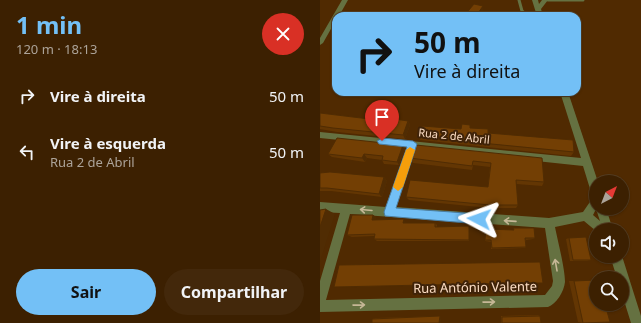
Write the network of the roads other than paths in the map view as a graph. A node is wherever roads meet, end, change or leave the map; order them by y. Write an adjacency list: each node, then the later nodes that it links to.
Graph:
1 (345, 0): 8 (street)
2 (519, 0): 9 (lane)
3 (535, 0): 7 (street)
4 (545, 0): 7 (street)
5 (548, 0): 6 (lane)
6 (583, 0)
7 (538, 9): 10 (street)
8 (338, 12)
9 (522, 12)
10 (539, 12)
11 (332, 22): 12 (street)
12 (320, 43)
13 (565, 96): 16 (street)
14 (320, 135): 15 (street, Rua 2 de Abril)
15 (413, 144): 16 (street, Rua 2 de Abril); 21 (street)
16 (586, 162): 17 (street)
17 (590, 175)
18 (320, 207): 19 (street)
19 (347, 208): 21 (street, one-way to 19); 26 (street)
20 (589, 211): 22 (street)
21 (389, 212): 23 (street, one-way to 21)
22 (586, 216): 23 (street); 24 (street)
23 (549, 223): 27 (street, Rua António Valente, one-way to 23)
24 (594, 223)
25 (618, 263): 28 (street)
26 (320, 301)
27 (320, 306)
28 (636, 323)

